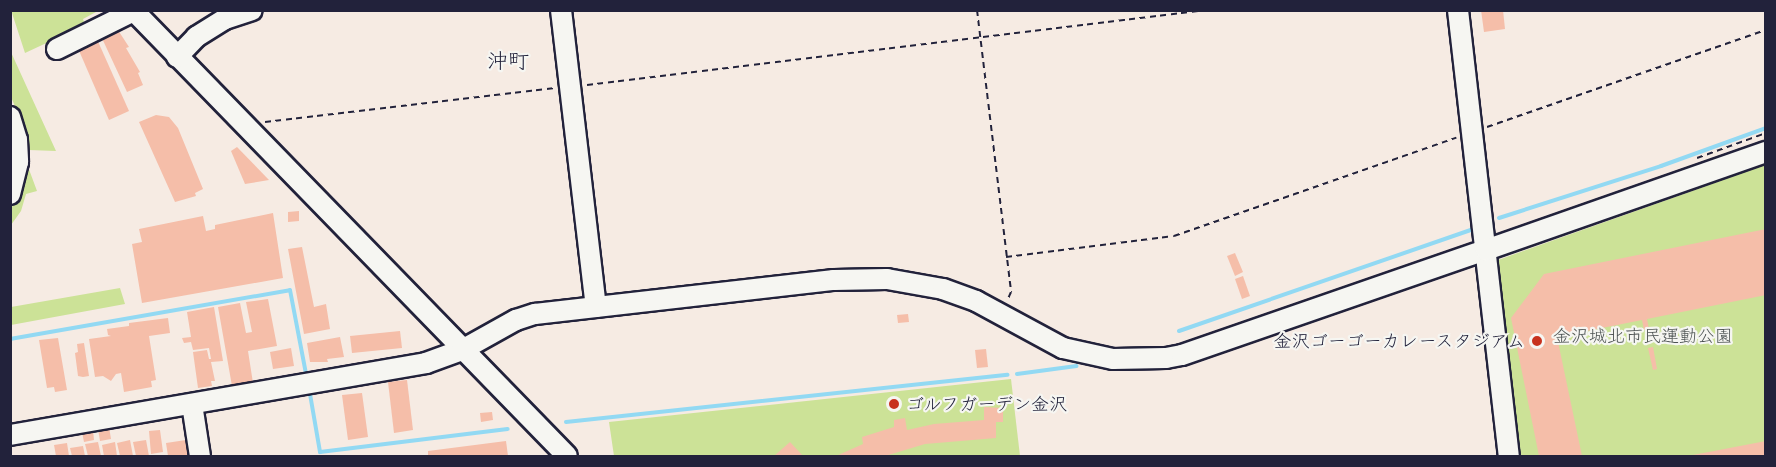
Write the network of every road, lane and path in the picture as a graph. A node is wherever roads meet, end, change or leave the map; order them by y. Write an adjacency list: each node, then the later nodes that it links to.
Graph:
1 (252, 10): 10 (street)
2 (561, 10): 11 (street)
3 (977, 10): 8 (path)
4 (1206, 10): 8 (path)
5 (1458, 10): 14 (street)
6 (133, 11): 9 (street); 10 (street)
7 (1766, 30): 14 (path)
8 (981, 39): 11 (path); 20 (path)
9 (57, 49)
10 (177, 57): 13 (street)
11 (569, 87): 13 (path); 21 (street)
12 (10, 117): 18 (street)
13 (245, 124): 23 (street)
14 (1472, 132): 19 (street); 20 (path)
15 (1766, 133): 17 (path)
16 (1766, 152): 19 (street)
17 (1689, 160)
18 (10, 194)
19 (1486, 250): 22 (street); 28 (street)
20 (1006, 257): 22 (path)
21 (596, 307): 22 (street); 23 (street)
22 (1001, 315)
23 (462, 350): 24 (street); 27 (street)
24 (192, 404): 25 (street); 26 (street)
25 (10, 435)
26 (200, 456)
27 (567, 456)
28 (1509, 456)

